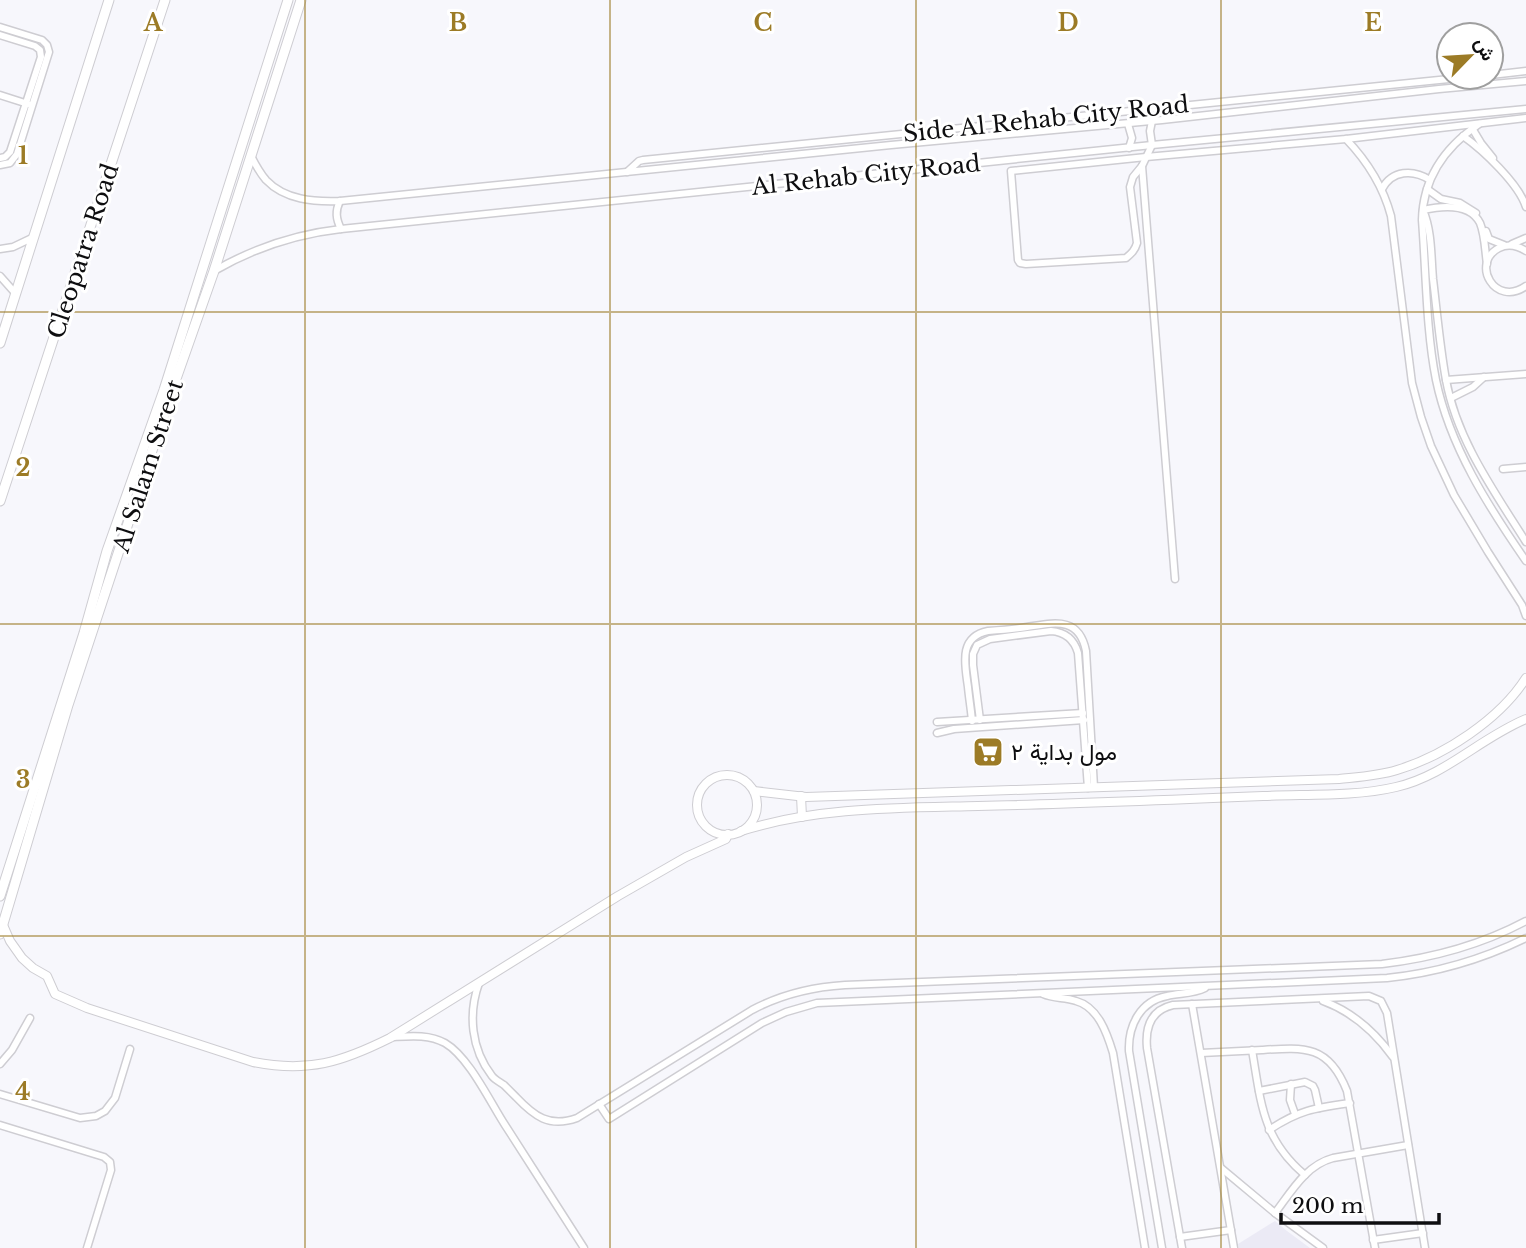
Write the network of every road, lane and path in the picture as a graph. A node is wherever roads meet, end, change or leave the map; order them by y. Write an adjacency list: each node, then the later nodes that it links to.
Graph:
1 (109, 0): 48 (main road)
2 (165, 0): 66 (main road, Cleopatra Road)
3 (288, 0): 62 (main road, Al Salam Street)
4 (301, 0): 33 (main road, Al Salam Street)
5 (0, 27): 15 (street)
6 (0, 35): 15 (street)
7 (1526, 71): 8 (street)
8 (1505, 73)
9 (1435, 80): 11 (street, Side Al Rehab City Road)
10 (1526, 82): 14 (street, Al Rehab City Road)
11 (1383, 85): 12 (street, Side Al Rehab City Road); 14 (street)
12 (1289, 94): 16 (street); 17 (street, Side Al Rehab City Road)
13 (0, 95): 15 (street)
14 (1384, 95): 16 (street, Al Rehab City Road)
15 (29, 104): 35 (street); 37 (street)
16 (1291, 106): 21 (street, Al Rehab City Road)
17 (1161, 108): 21 (street); 39 (street, Side Al Rehab City Road)
18 (1526, 109): 19 (street, Al Rehab City Road)
19 (1517, 110): 20 (street); 26 (street, Al Rehab City Road)
20 (1522, 118): 23 (street, Side Al Rehab City Road)
21 (1162, 120): 22 (street, Al Rehab City Road)
22 (1152, 121): 24 (street, Al Rehab City Road); 29 (street)
23 (1480, 123): 25 (street); 28 (street, Side Al Rehab City Road)
24 (1128, 124): 31 (street); 39 (street, Al Rehab City Road)
25 (1472, 128): 27 (street); 43 (street)
26 (1267, 134): 29 (street, Al Rehab City Road); 30 (street)
27 (1462, 136): 40 (street); 45 (street)
28 (1346, 139): 30 (street, Side Al Rehab City Road); 42 (street)
29 (1152, 145): 31 (street, Al Rehab City Road); 34 (street)
30 (1268, 146): 34 (street, Side Al Rehab City Road)
31 (1129, 148): 32 (street, Al Rehab City Road)
32 (1087, 153): 36 (street); 47 (street, Al Rehab City Road)
33 (250, 155): 44 (street, Al Rehab City Road); 54 (main road, Al Salam Street)
34 (1146, 157): 36 (street, Side Al Rehab City Road); 38 (street)
35 (0, 158)
36 (1087, 163): 38 (street, Side Al Rehab City Road)
37 (0, 165)
38 (1142, 166): 69 (street)
39 (627, 172): 44 (street, Al Rehab City Road)
40 (1430, 180): 41 (street); 42 (street)
41 (1427, 189): 46 (street); 50 (street)
42 (1382, 190): 70 (street)
43 (1526, 197)
44 (340, 201): 47 (street)
45 (1526, 208)
46 (1423, 210): 53 (street); 61 (street); 68 (street)
47 (341, 229): 54 (street, Al Rehab City Road)
48 (34, 237): 51 (street); 57 (main road)
49 (1526, 238): 50 (street)
50 (1508, 245): 52 (street); 53 (street)
51 (0, 249)
52 (1526, 251)
53 (1487, 264): 56 (street)
54 (214, 271): 62 (main road, Al Salam Street)
55 (0, 276): 57 (street)
56 (1526, 286)
57 (16, 294): 58 (main road)
58 (0, 343)
59 (1526, 373): 60 (street)
60 (1484, 377): 61 (street); 63 (street)
61 (1446, 380): 63 (street)
62 (168, 391): 93 (main road, Al Salam Street); 95 (main road, Al Salam Street)
63 (1451, 398): 67 (street)
64 (1526, 467): 65 (street)
65 (1503, 469)
66 (0, 501)
67 (1526, 542)
68 (1526, 561)
69 (1175, 579)
70 (1524, 605): 71 (street)
71 (1526, 615)
72 (1015, 633): 75 (street); 77 (street); 82 (street)
73 (1526, 678): 74 (street)
74 (1500, 710): 80 (street); 83 (street)
75 (1083, 716): 77 (street); 79 (street); 82 (street)
76 (1526, 719): 80 (street)
77 (976, 720): 79 (street)
78 (937, 722): 79 (street)
79 (960, 725): 81 (street)
80 (1510, 726): 88 (street)
81 (937, 733)
82 (1089, 757): 85 (street)
83 (1234, 782): 84 (street); 88 (street)
84 (1209, 783): 85 (street); 89 (street)
85 (1091, 788): 87 (street)
86 (754, 791): 87 (street); 91 (street); 92 (street)
87 (801, 796): 90 (street)
88 (1234, 797): 89 (street)
89 (1211, 798): 90 (street)
90 (802, 817): 91 (street)
91 (741, 831): 92 (street)
92 (728, 834): 101 (street)
93 (0, 896)
94 (1526, 921): 97 (street)
95 (1, 930): 111 (street)
96 (1526, 938): 102 (street)
97 (1290, 966): 98 (street); 102 (street)
98 (1268, 967): 99 (street); 103 (street)
99 (960, 981): 100 (street); 107 (street)
100 (931, 982): 106 (street); 125 (street)
101 (479, 983): 111 (street); 119 (street)
102 (1291, 983): 103 (street)
103 (1269, 984): 104 (street)
104 (1209, 986): 105 (street); 113 (street)
105 (1041, 993): 107 (street); 115 (street)
106 (931, 997): 107 (street); 125 (street)
107 (960, 997)
108 (1318, 1000): 109 (street); 117 (street); 117 (street)
109 (1192, 1004): 116 (street); 137 (street)
110 (30, 1018): 118 (street)
111 (390, 1038): 121 (street)
112 (130, 1049): 123 (street)
113 (1129, 1051): 115 (street); 142 (street)
114 (1252, 1051): 116 (street); 122 (street); 124 (street)
115 (1113, 1053): 141 (street)
116 (1200, 1053): 132 (street)
117 (1394, 1058): 130 (street)
118 (0, 1066)
119 (493, 1078): 121 (street); 125 (street)
120 (1291, 1084): 122 (street); 126 (street); 127 (street)
121 (481, 1085): 140 (street)
122 (1259, 1091): 129 (street)
123 (0, 1094)
124 (1350, 1103): 126 (street); 131 (street)
125 (599, 1104)
126 (1319, 1108): 127 (street)
127 (1295, 1114): 129 (street)
128 (0, 1125): 139 (street)
129 (1269, 1130): 133 (street)
130 (1408, 1145): 131 (street); 136 (street)
131 (1359, 1154): 133 (street); 138 (street)
132 (1221, 1168): 134 (street); 135 (street)
133 (1305, 1175): 134 (street)
134 (1275, 1213): 145 (street)
135 (1231, 1230): 137 (street); 144 (street)
136 (1423, 1233): 138 (street); 146 (street)
137 (1180, 1237): 143 (street)
138 (1374, 1244)
139 (87, 1248)
140 (584, 1248)
141 (1145, 1248)
142 (1162, 1248)
143 (1182, 1248)
144 (1234, 1248)
145 (1323, 1248)
146 (1425, 1248)

